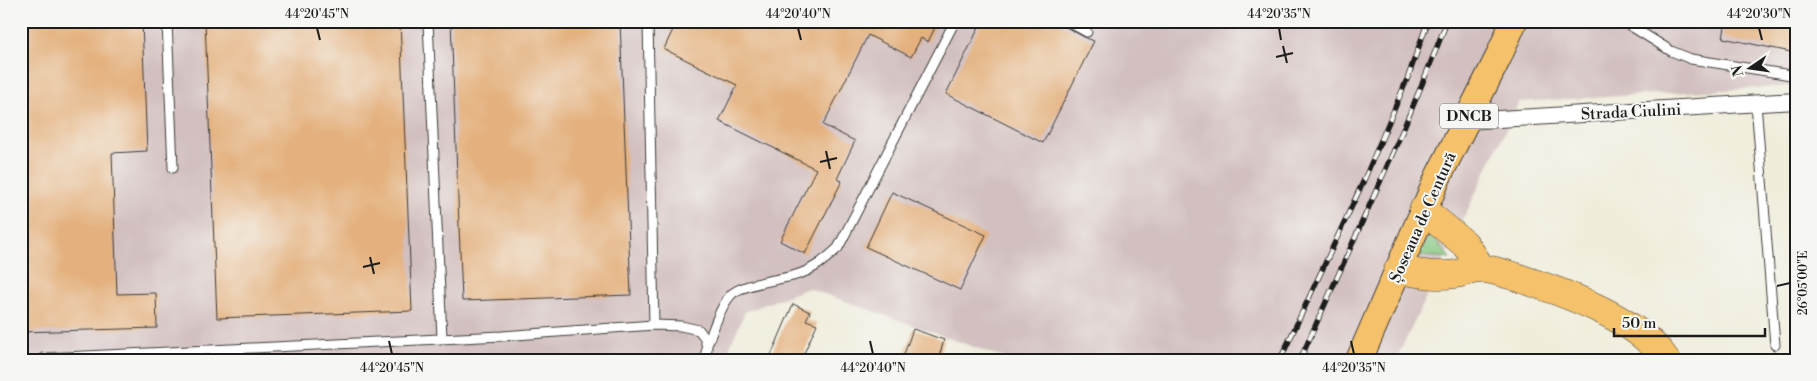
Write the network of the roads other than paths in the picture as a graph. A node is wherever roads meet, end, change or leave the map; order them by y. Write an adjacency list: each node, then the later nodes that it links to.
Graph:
1 (167, 21): 13 (lane)
2 (428, 21): 18 (lane)
3 (648, 21): 17 (lane)
4 (956, 21): 20 (lane)
5 (1067, 21): 8 (lane)
6 (1514, 21): 12 (main road, Șoseaua de Centură / DNCB)
7 (1623, 21): 9 (lane)
8 (1087, 32)
9 (1791, 75)
10 (1796, 101): 11 (street, Strada Ciulini)
11 (1756, 103): 12 (street, Strada Ciulini); 19 (lane)
12 (1467, 121): 14 (main road, Șoseaua de Centură / DNCB)
13 (173, 168)
14 (1423, 210): 15 (highway); 16 (main road, Șoseaua de Centură / DNCB)
15 (1482, 269): 16 (highway); 24 (highway)
16 (1398, 270): 23 (main road, Șoseaua de Centură / DNCB)
17 (654, 325): 18 (lane); 20 (lane)
18 (442, 338): 21 (lane)
19 (1775, 345)
20 (707, 346): 22 (lane)
21 (42, 358)
22 (704, 360)
23 (1360, 360)
24 (1666, 360)

